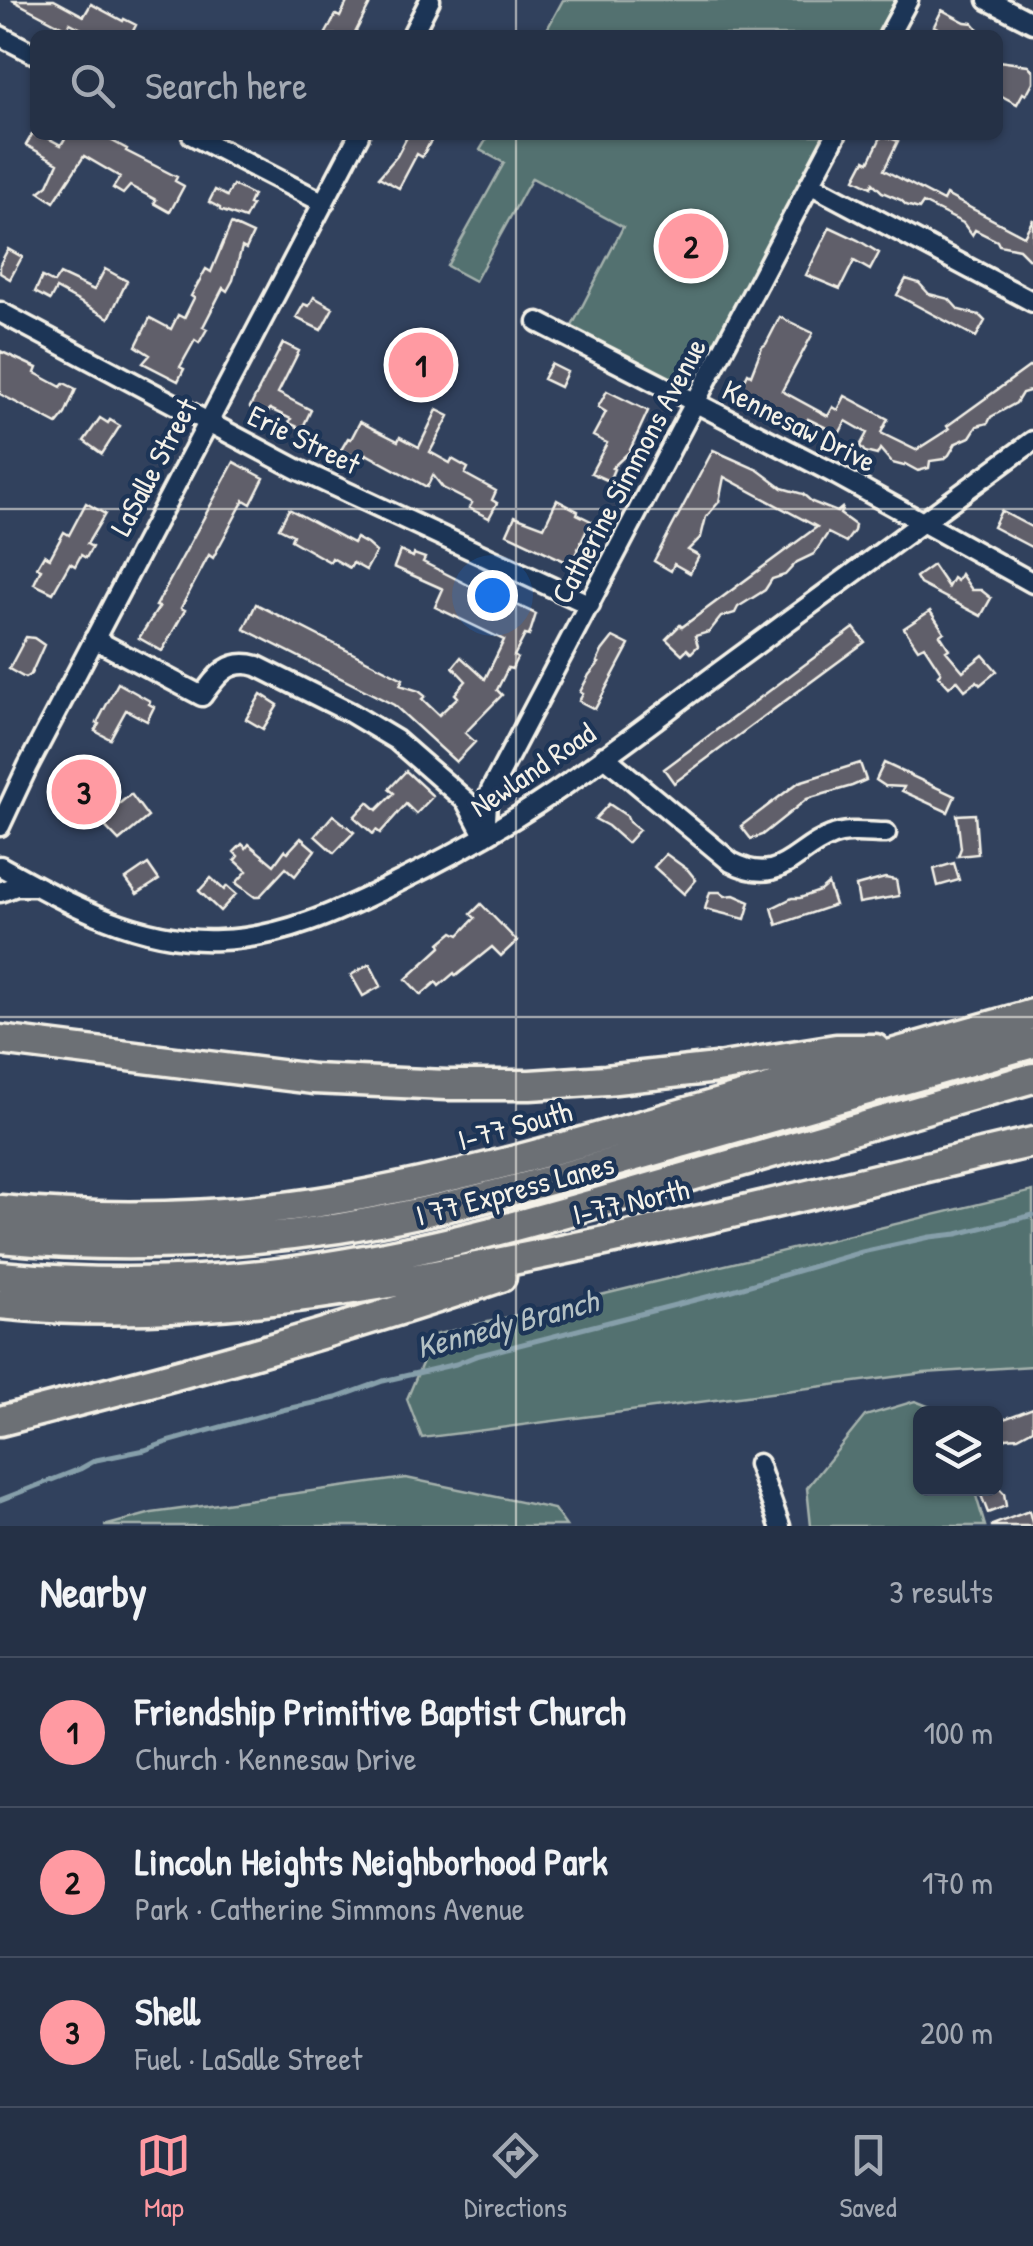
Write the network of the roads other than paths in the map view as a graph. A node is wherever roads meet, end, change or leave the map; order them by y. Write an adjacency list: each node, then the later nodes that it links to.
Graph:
1 (430, 0): 5 (street)
2 (908, 0): 6 (street)
3 (988, 0): 4 (street)
4 (1033, 24)
5 (415, 30)
6 (892, 30)
7 (0, 36): 8 (street)
8 (30, 51)
9 (202, 140): 13 (street)
10 (356, 140): 13 (street, LaSalle Street)
11 (833, 140): 12 (street, Catherine Simmons Avenue)
12 (810, 184): 14 (street); 17 (street, Catherine Simmons Avenue)
13 (324, 203): 18 (street, LaSalle Street)
14 (1033, 302)
15 (0, 312): 18 (street, Erie Street)
16 (538, 322): 17 (street, Kennesaw Drive)
17 (695, 404): 20 (street, Kennesaw Drive); 22 (street, Catherine Simmons Avenue)
18 (209, 422): 22 (street, Erie Street); 23 (street, LaSalle Street)
19 (1033, 441): 20 (street, Newland Road)
20 (923, 522): 21 (street, Kennesaw Drive); 24 (street, Newland Road)
21 (1033, 583)
22 (590, 605): 27 (street, Catherine Simmons Avenue)
23 (94, 639): 25 (street, LaSalle Street); 27 (street)
24 (604, 756): 26 (street); 27 (street, Newland Road)
25 (0, 826)
26 (886, 834)
27 (485, 836): 29 (street, Newland Road)
28 (0, 866): 29 (street, Newland Road)
29 (40, 887): 30 (street)
30 (0, 892)
31 (1033, 1014): 34 (highway, I-77 South)
32 (2, 1040): 34 (highway)
33 (1033, 1043): 38 (highway, I 77 Express Lanes)
34 (911, 1049): 37 (highway, I-77 South)
35 (1033, 1078): 40 (highway, I 77 Express Lanes)
36 (1033, 1142): 39 (highway, I-77 North)
37 (0, 1210)
38 (0, 1238)
39 (607, 1242): 41 (highway, I-77 North); 42 (highway)
40 (0, 1276)
41 (0, 1304)
42 (0, 1420)
43 (758, 1464): 44 (street)
44 (780, 1526)

